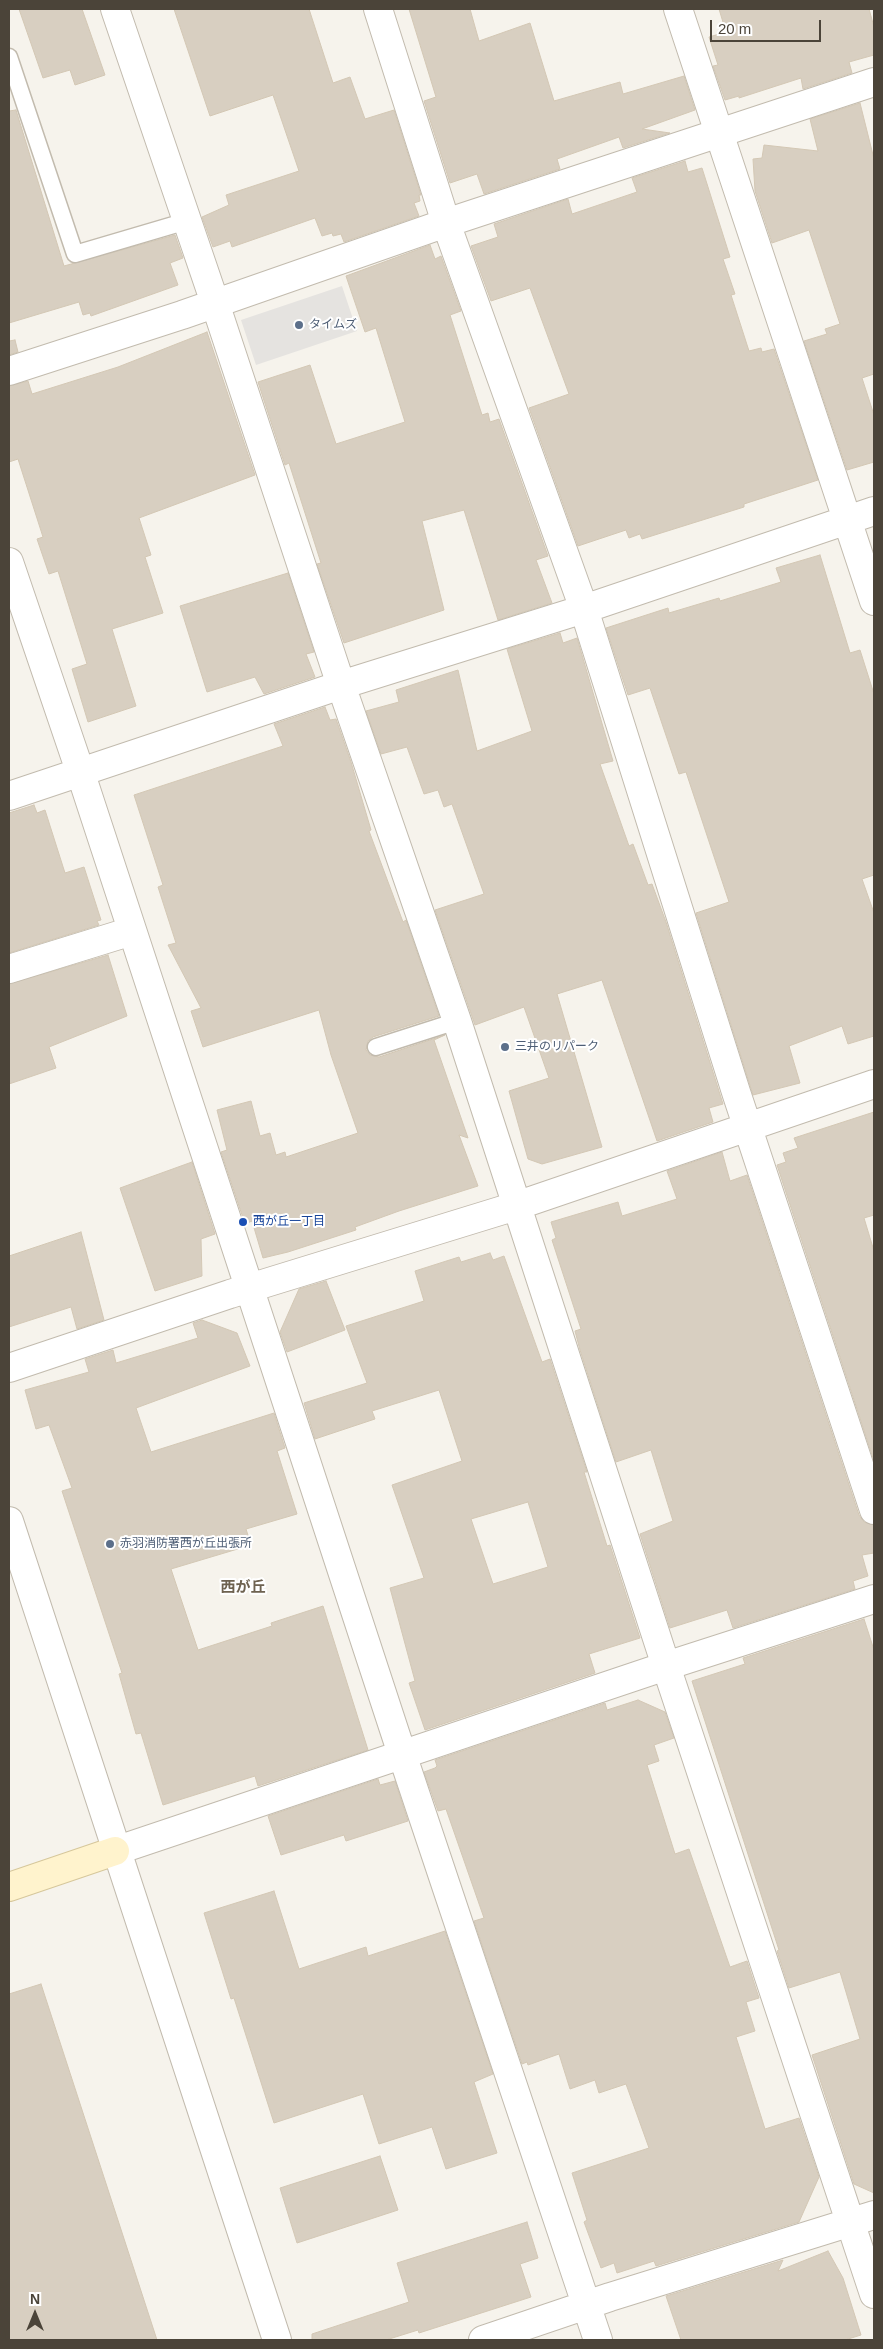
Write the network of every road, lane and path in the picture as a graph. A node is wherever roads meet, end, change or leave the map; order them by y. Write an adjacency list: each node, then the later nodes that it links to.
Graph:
1 (115, 9): 7 (street)
2 (378, 9): 8 (street)
3 (678, 9): 6 (street)
4 (9, 57): 7 (lane)
5 (874, 82): 6 (street)
6 (719, 135): 8 (street); 12 (street)
7 (187, 221): 9 (street)
8 (446, 223): 9 (street); 15 (street)
9 (215, 303): 10 (street); 16 (street)
10 (9, 371)
11 (874, 512): 12 (street)
12 (848, 520): 14 (street); 15 (street)
13 (9, 562): 17 (street)
14 (874, 600)
15 (584, 609): 16 (street); 24 (street)
16 (340, 685): 17 (street); 21 (street)
17 (80, 771): 18 (street); 19 (street)
18 (9, 796)
19 (132, 931): 20 (street); 26 (street)
20 (9, 968)
21 (457, 1021): 22 (lane); 25 (street)
22 (376, 1047)
23 (874, 1084): 24 (street)
24 (748, 1127): 25 (street); 28 (street)
25 (516, 1206): 26 (street); 31 (street)
26 (248, 1288): 27 (street); 32 (street)
27 (9, 1368)
28 (874, 1510)
29 (9, 1521): 33 (street)
30 (874, 1599): 31 (street)
31 (666, 1666): 32 (street); 35 (street)
32 (402, 1754): 33 (street); 37 (street)
33 (115, 1851): 34 (street); 38 (street)
34 (9, 1887)
35 (862, 2219): 36 (street); 37 (street)
36 (874, 2294)
37 (586, 2305): 39 (street); 40 (street)
38 (277, 2340)
39 (483, 2340)
40 (598, 2340)

